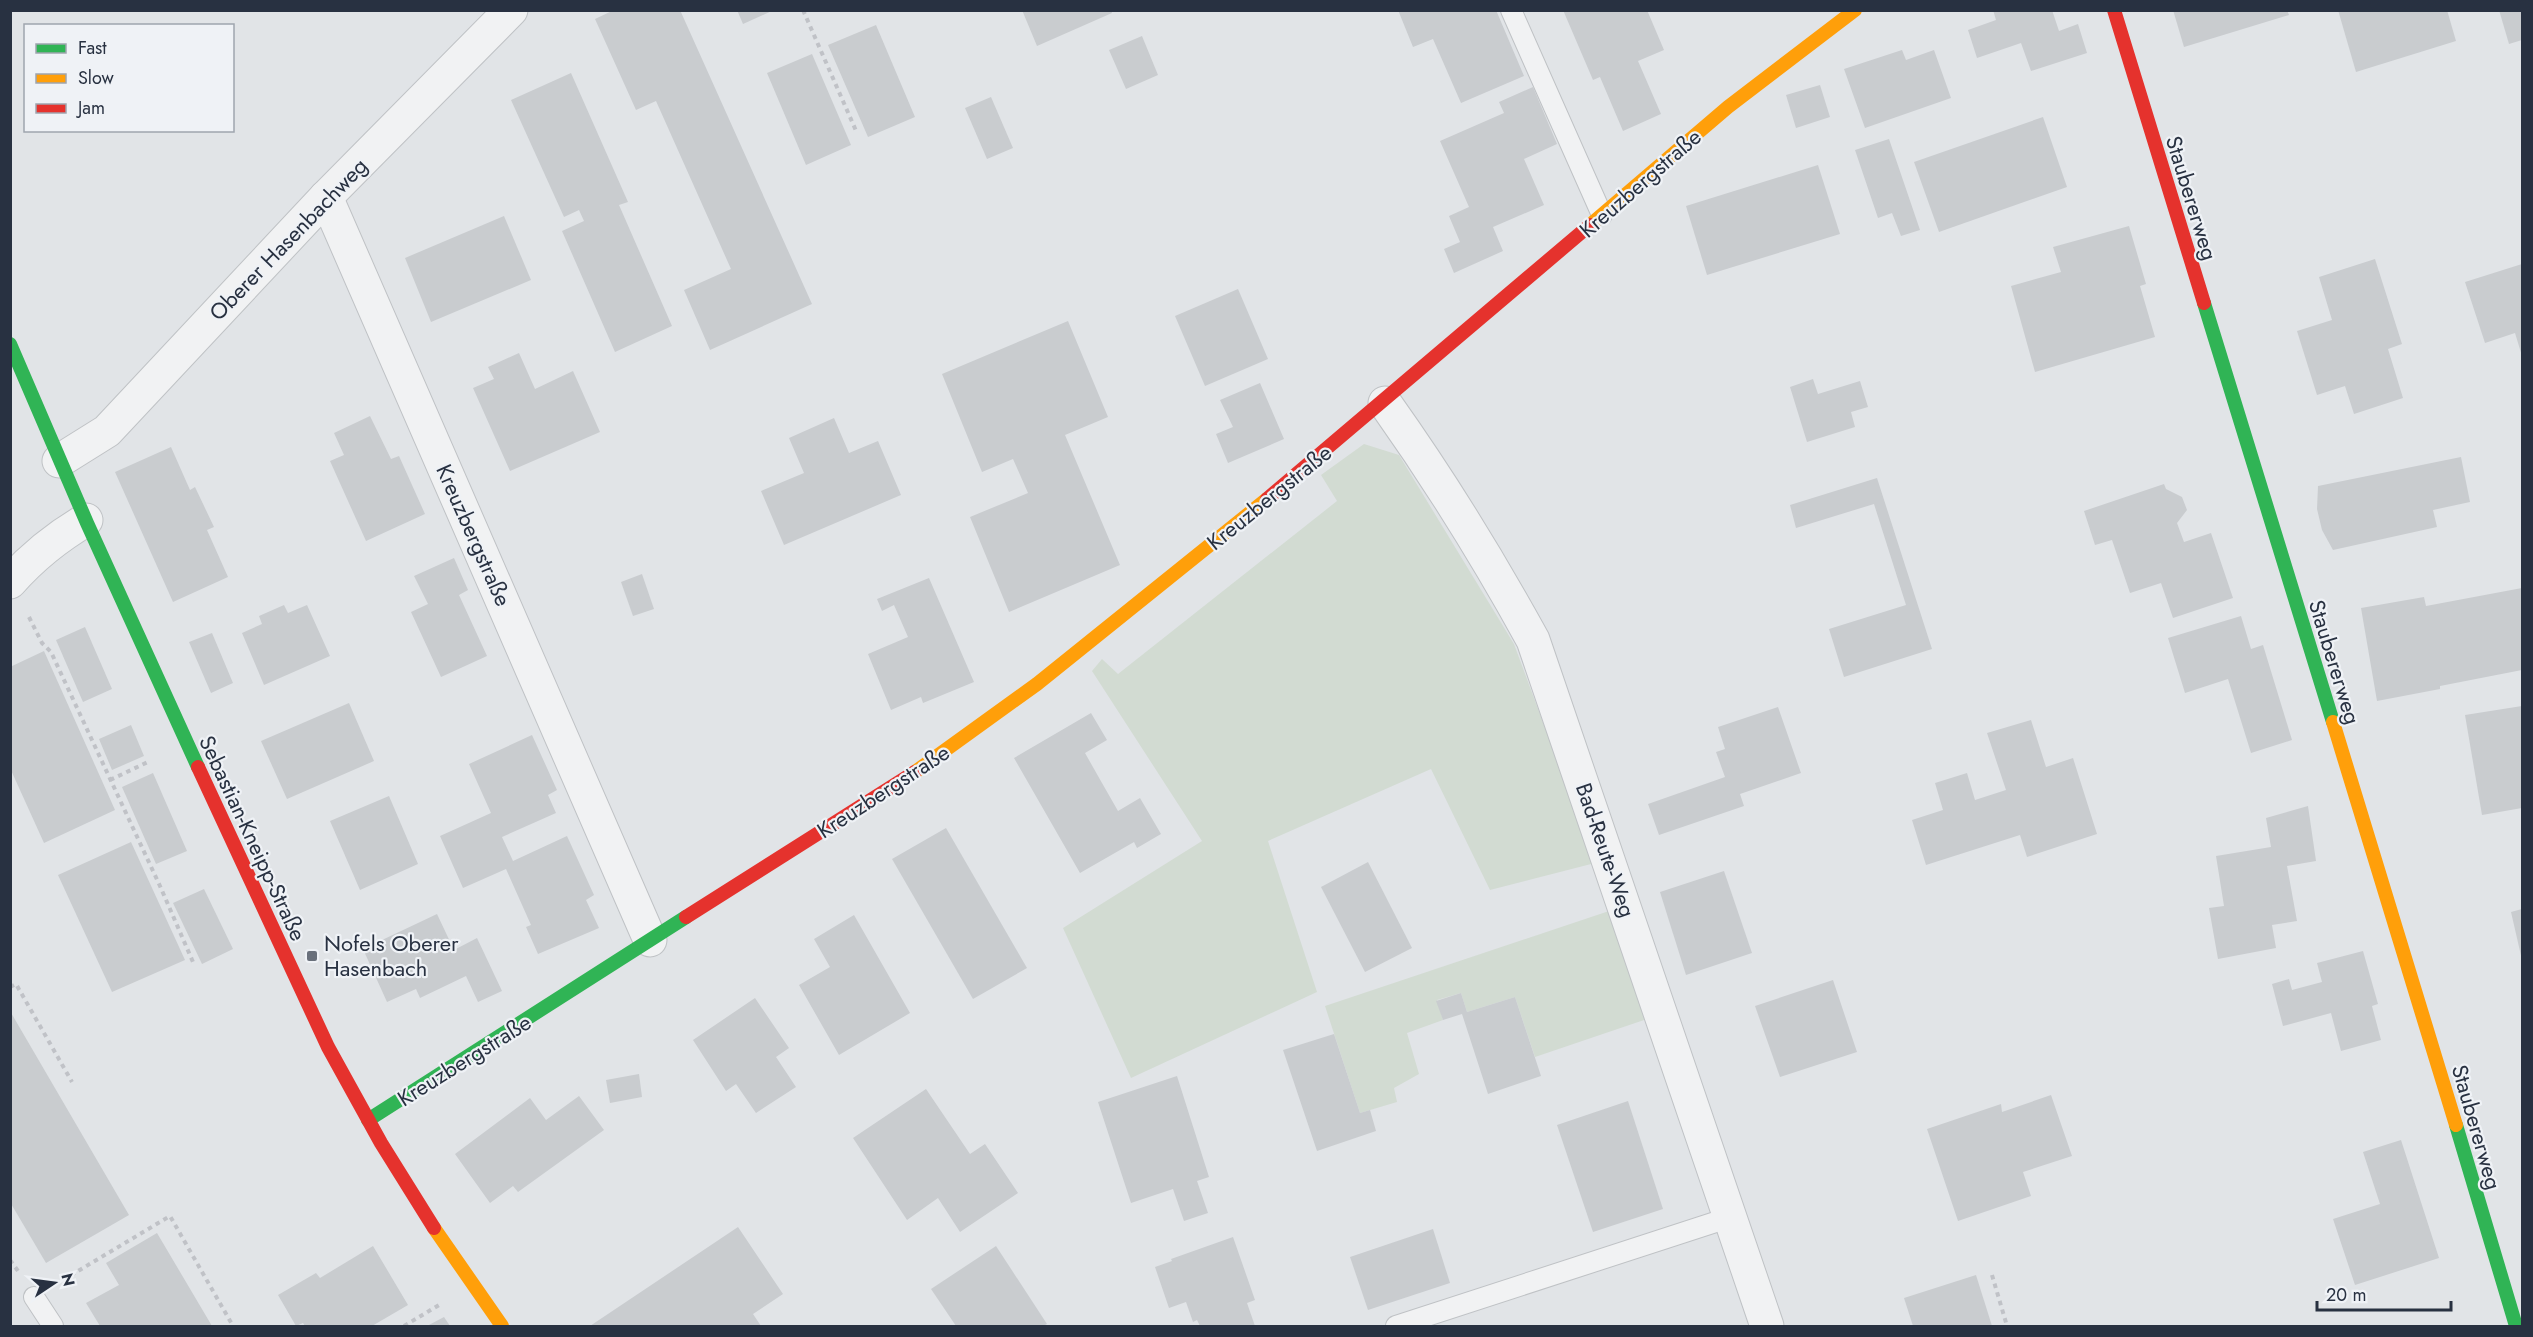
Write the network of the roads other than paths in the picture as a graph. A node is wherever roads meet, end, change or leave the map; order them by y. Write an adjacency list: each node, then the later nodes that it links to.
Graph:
1 (511, 10): 5 (street, Oberer Hasenbachweg)
2 (1511, 10): 6 (lane)
3 (1855, 10): 6 (street, Kreuzbergstraße)
4 (2114, 10): 20 (street, Staubererweg)
5 (326, 197): 9 (street, Oberer Hasenbachweg); 12 (street, Kreuzbergstraße)
6 (1602, 214): 8 (street, Kreuzbergstraße)
7 (10, 344): 9 (street, Sebastian-Kneipp-Straße)
8 (1385, 403): 12 (street, Kreuzbergstraße); 14 (street, Bad-Reute-Weg)
9 (59, 460): 10 (street, Sebastian-Kneipp-Straße)
10 (86, 520): 11 (street); 13 (street, Sebastian-Kneipp-Straße)
11 (11, 581)
12 (650, 940): 13 (street, Kreuzbergstraße)
13 (368, 1120): 17 (street, Sebastian-Kneipp-Straße)
14 (1731, 1216): 18 (lane); 19 (street, Bad-Reute-Weg)
15 (34, 1297): 16 (lane)
16 (53, 1326)
17 (502, 1326)
18 (1396, 1326)
19 (1767, 1326)
20 (2516, 1326)

